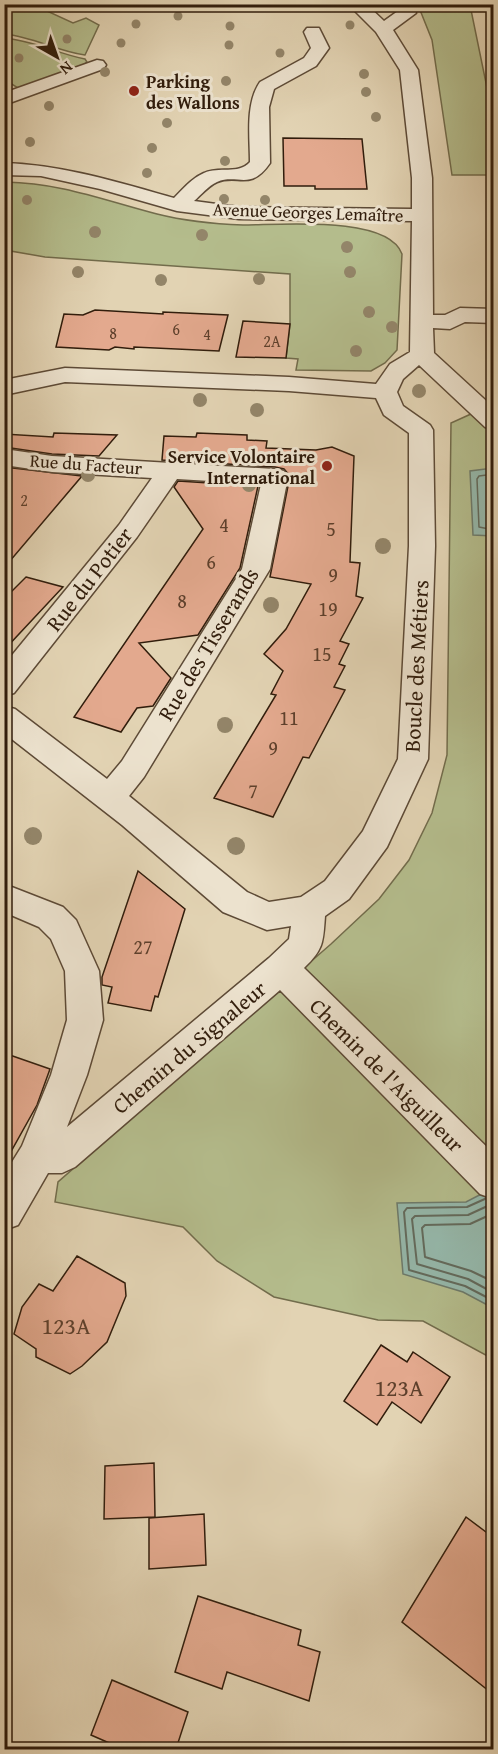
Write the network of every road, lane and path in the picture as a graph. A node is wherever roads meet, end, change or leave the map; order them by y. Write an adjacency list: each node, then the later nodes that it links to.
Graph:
1 (356, 4): 3 (street, Avenue Georges Lemaître)
2 (406, 4): 3 (street)
3 (383, 29): 9 (street, Avenue Georges Lemaître)
4 (313, 32): 8 (street)
5 (97, 65): 6 (street)
6 (4, 100)
7 (4, 169): 8 (street, Avenue Georges Lemaître)
8 (177, 205): 9 (street, Avenue Georges Lemaître)
9 (420, 215): 11 (street)
10 (483, 315): 11 (street)
11 (423, 321): 12 (street)
12 (422, 355): 14 (street); 15 (street)
13 (4, 388): 14 (street)
14 (385, 392): 23 (street, Boucle des Métiers)
15 (485, 414)
16 (4, 457): 17 (street, Rue du Facteur)
17 (171, 471): 18 (street, Rue du Facteur); 19 (street, Rue du Potier)
18 (275, 477): 21 (street, Rue des Tisserands)
19 (4, 686)
20 (4, 717): 21 (street, Boucle des Métiers)
21 (109, 798): 23 (street, Boucle des Métiers)
22 (4, 897): 25 (street)
23 (309, 909): 24 (street, Chemin du Signaleur)
24 (281, 968): 25 (street, Chemin du Signaleur); 26 (street, Chemin de l'Aiguilleur)
25 (37, 1156): 27 (street)
26 (485, 1173)
27 (4, 1212)

